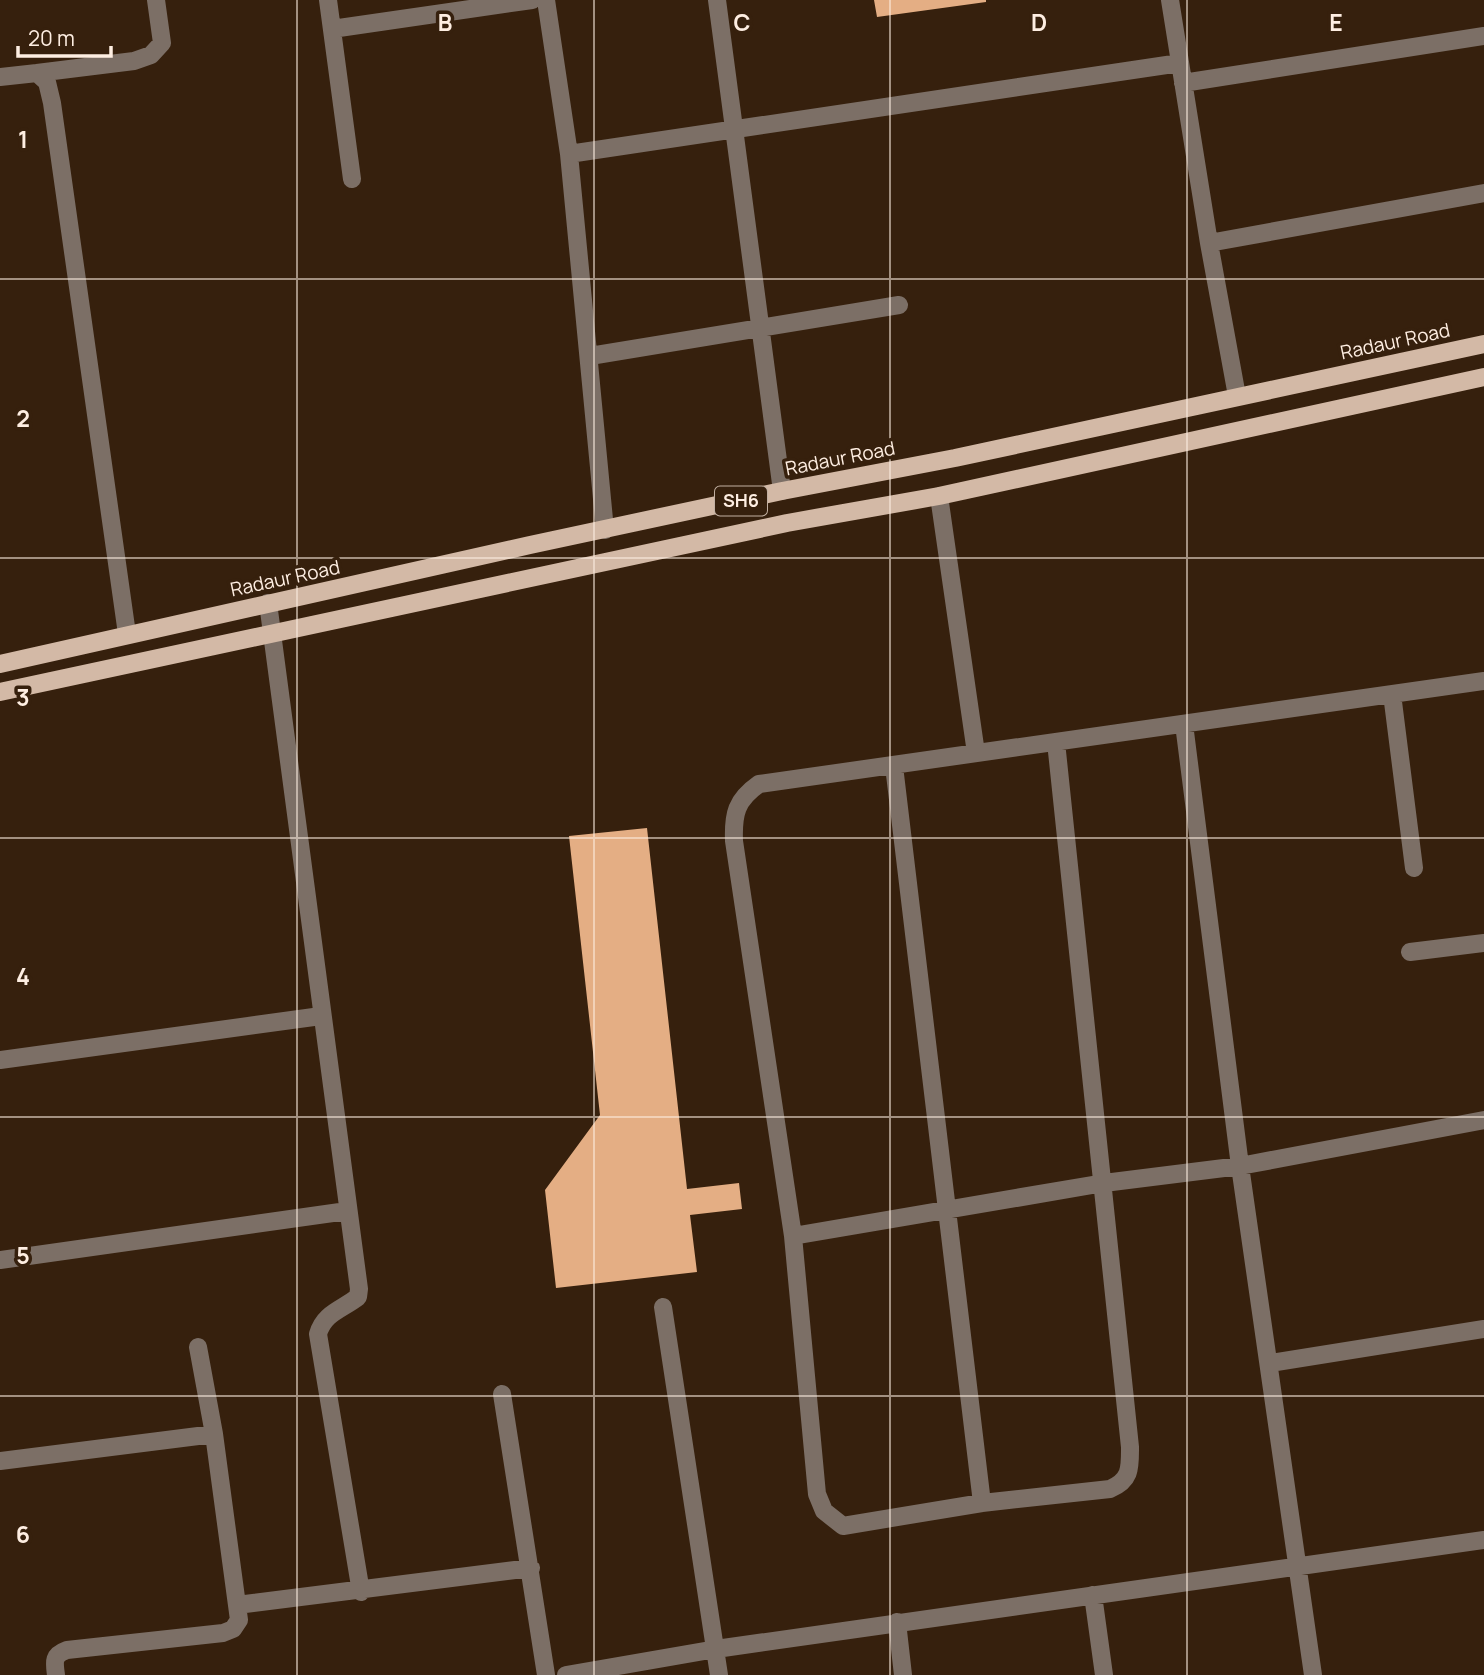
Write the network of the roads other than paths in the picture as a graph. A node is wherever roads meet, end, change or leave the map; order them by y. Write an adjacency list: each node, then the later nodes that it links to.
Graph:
1 (156, 0): 10 (street)
2 (328, 0): 7 (street)
3 (532, 0): 7 (street)
4 (546, 0): 14 (street)
5 (717, 0): 13 (street)
6 (1170, 0): 9 (street)
7 (332, 29): 15 (street)
8 (1484, 36): 12 (street)
9 (1180, 63): 12 (street); 13 (street)
10 (37, 73): 11 (street); 28 (street)
11 (0, 77)
12 (1183, 83): 17 (street)
13 (735, 129): 14 (street); 19 (street)
14 (569, 154): 21 (street)
15 (352, 179)
16 (1484, 193): 17 (street)
17 (1209, 243): 23 (street)
18 (899, 304): 19 (street)
19 (761, 330): 21 (street); 24 (street)
20 (1484, 344): 23 (main road, Radaur Road / SH6)
21 (590, 356): 26 (street)
22 (1484, 377): 25 (main road, SH6)
23 (1237, 396): 24 (main road, Radaur Road / SH6)
24 (782, 491): 26 (main road, Radaur Road / SH6)
25 (939, 496): 29 (main road, SH6); 36 (street)
26 (605, 530): 27 (main road, Radaur Road / SH6)
27 (268, 603): 28 (main road, Radaur Road / SH6); 29 (street)
28 (127, 634): 30 (main road, Radaur Road / SH6)
29 (272, 635): 32 (main road, SH6); 41 (street)
30 (0, 664)
31 (1484, 681): 33 (street)
32 (0, 692)
33 (1392, 694): 34 (street); 38 (street)
34 (1184, 724): 35 (street); 44 (street)
35 (1056, 742): 36 (street); 45 (street)
36 (976, 753): 37 (street)
37 (894, 766): 47 (street); 48 (street)
38 (1414, 868)
39 (1484, 943): 40 (street)
40 (1410, 952)
41 (321, 1016): 42 (street); 46 (street)
42 (0, 1060)
43 (1484, 1120): 44 (street)
44 (1240, 1166): 45 (street); 53 (street)
45 (1104, 1182): 47 (street); 57 (street)
46 (347, 1211): 49 (street); 61 (street)
47 (949, 1211): 48 (street); 57 (street)
48 (793, 1237): 57 (street)
49 (0, 1260)
50 (663, 1307): 65 (street)
51 (1484, 1329): 53 (street)
52 (198, 1346): 55 (street)
53 (1270, 1363): 59 (street)
54 (502, 1394): 60 (street)
55 (214, 1434): 56 (street); 63 (street)
56 (0, 1461)
57 (982, 1503)
58 (1484, 1540): 59 (street)
59 (1297, 1565): 62 (street); 72 (street)
60 (531, 1568): 61 (street); 67 (street)
61 (361, 1592): 63 (street)
62 (1093, 1595): 64 (street); 71 (street)
63 (237, 1605): 66 (street)
64 (897, 1622): 65 (street); 70 (street)
65 (716, 1649): 68 (street); 69 (street)
66 (55, 1675)
67 (546, 1675)
68 (566, 1675)
69 (719, 1675)
70 (902, 1675)
71 (1104, 1675)
72 (1313, 1675)

